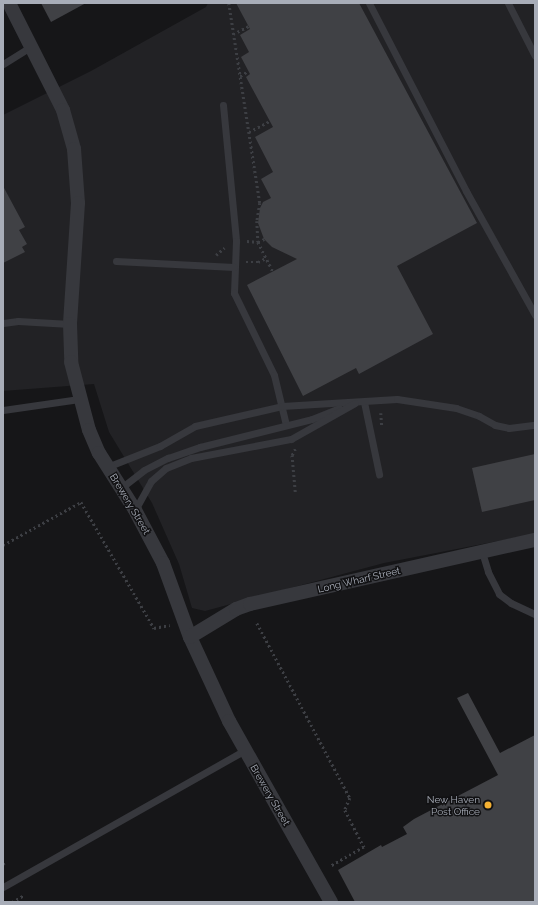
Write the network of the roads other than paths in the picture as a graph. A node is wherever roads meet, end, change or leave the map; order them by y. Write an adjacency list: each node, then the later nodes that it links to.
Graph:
1 (9, 3): 4 (street, Brewery Street)
2 (369, 3): 10 (lane)
3 (508, 3): 5 (lane)
4 (32, 46): 6 (lane); 12 (street, Brewery Street)
5 (535, 56)
6 (3, 64)
7 (223, 105): 9 (lane)
8 (116, 262): 9 (lane)
9 (234, 266): 16 (lane)
10 (535, 315)
11 (3, 323): 12 (lane)
12 (70, 324): 13 (street, Brewery Street)
13 (79, 399): 17 (lane); 20 (street, Brewery Street)
14 (355, 402): 15 (lane); 16 (lane); 19 (lane); 23 (lane)
15 (364, 402): 18 (lane); 21 (lane)
16 (282, 406): 19 (lane); 20 (lane)
17 (3, 410)
18 (535, 425)
19 (286, 426): 22 (lane)
20 (107, 467): 22 (street, Brewery Street)
21 (380, 474)
22 (121, 488): 23 (street, Brewery Street)
23 (135, 510): 27 (street, Brewery Street)
24 (535, 540): 25 (street, Long Wharf Street)
25 (482, 552): 26 (lane); 27 (street, Long Wharf Street)
26 (535, 614)
27 (190, 637): 28 (street, Brewery Street)
28 (245, 750): 29 (lane); 30 (street, Brewery Street)
29 (3, 887)
30 (331, 902)

